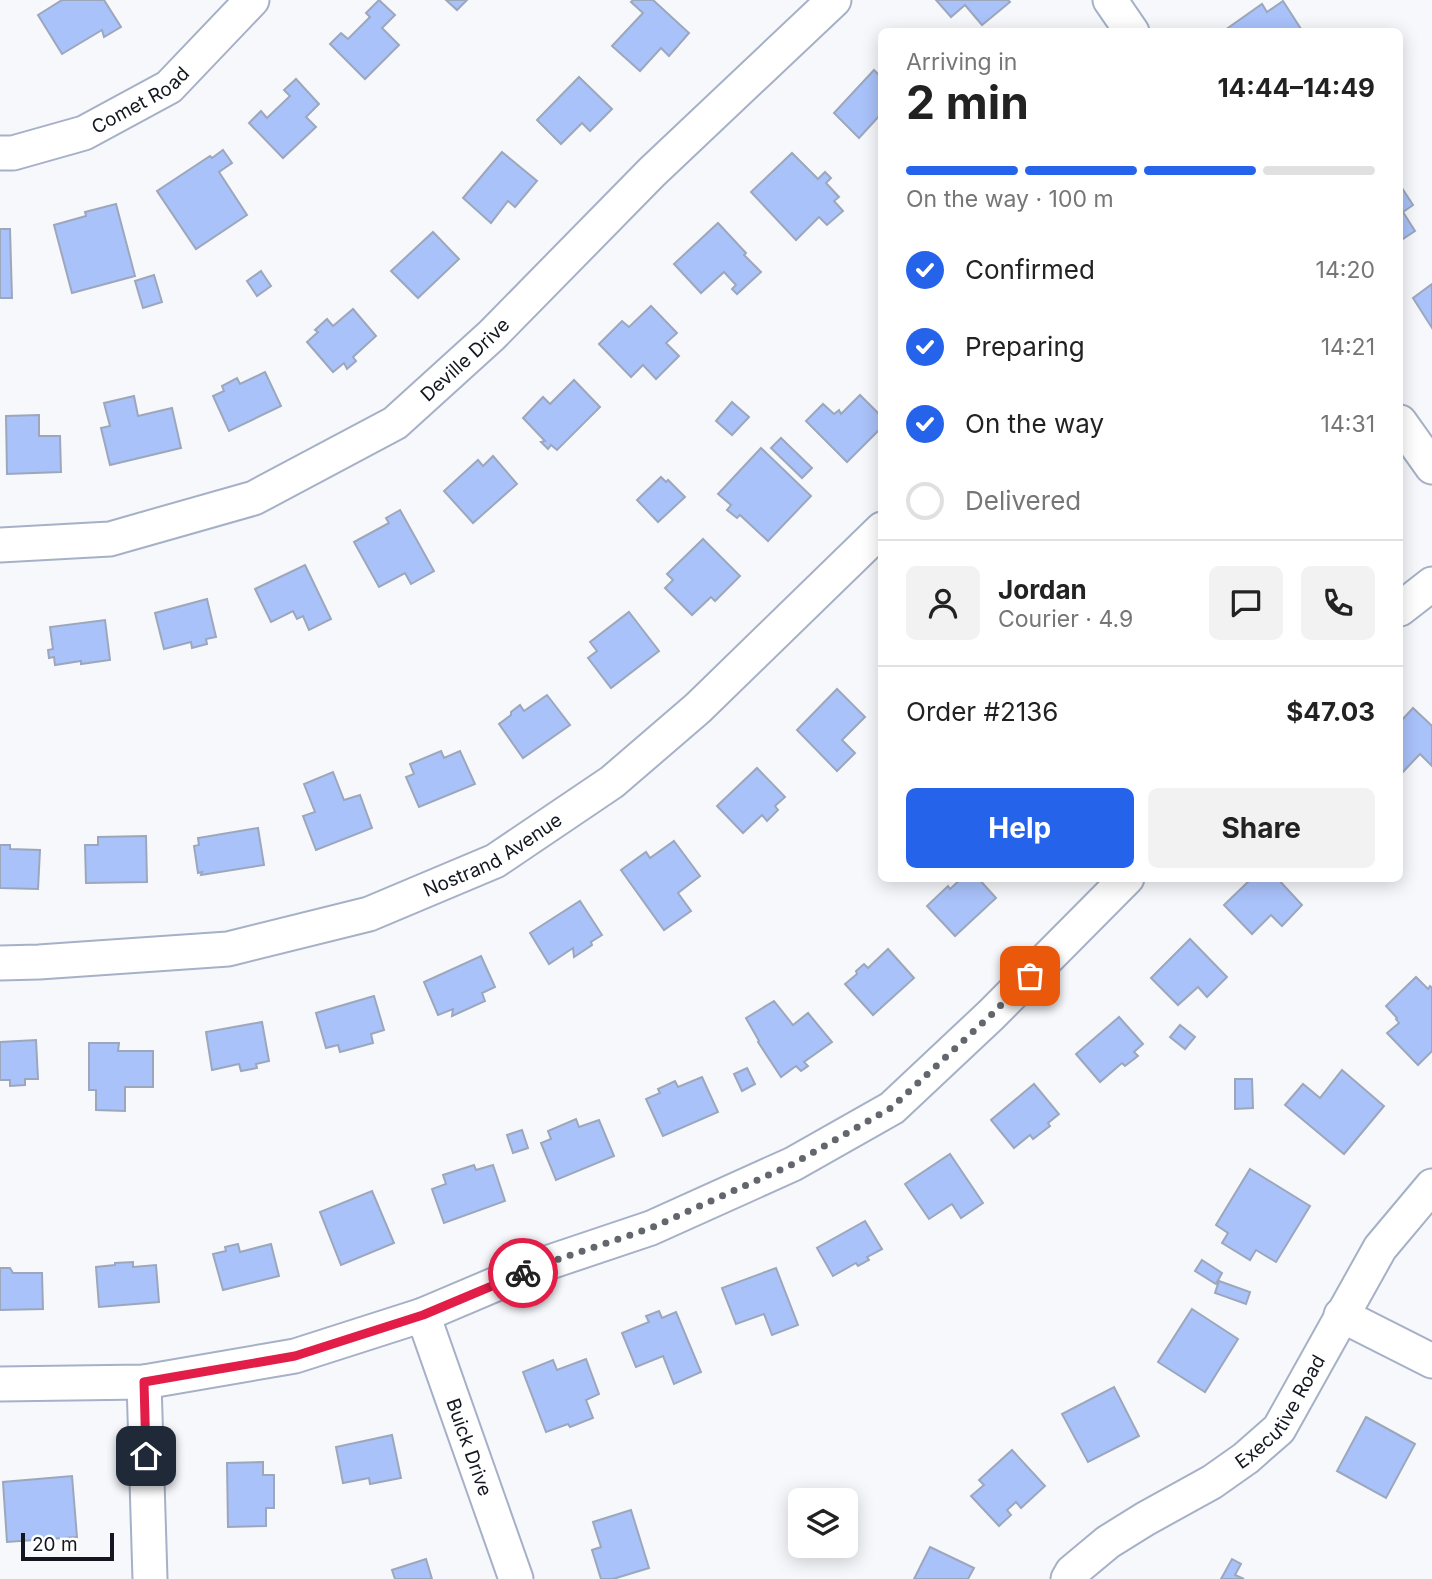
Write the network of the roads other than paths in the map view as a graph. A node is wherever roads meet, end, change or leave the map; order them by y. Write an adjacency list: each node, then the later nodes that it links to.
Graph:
1 (252, 0): 5 (street, Comet Road)
2 (834, 0): 9 (street, Deville Drive)
3 (1110, 0): 4 (street)
4 (1129, 28)
5 (0, 153)
6 (1403, 426): 7 (street)
7 (1432, 467)
8 (878, 533): 13 (street, Nostrand Avenue)
9 (0, 545)
10 (1432, 584): 11 (street)
11 (1403, 607)
12 (1123, 882): 15 (street)
13 (0, 962)
14 (1432, 1186): 16 (street, Executive Road)
15 (423, 1315): 18 (street); 21 (street, Buick Drive)
16 (1341, 1315): 17 (street); 22 (street, Executive Road)
17 (1432, 1361)
18 (144, 1382): 19 (street); 20 (street)
19 (0, 1384)
20 (150, 1579)
21 (516, 1579)
22 (1068, 1579)

